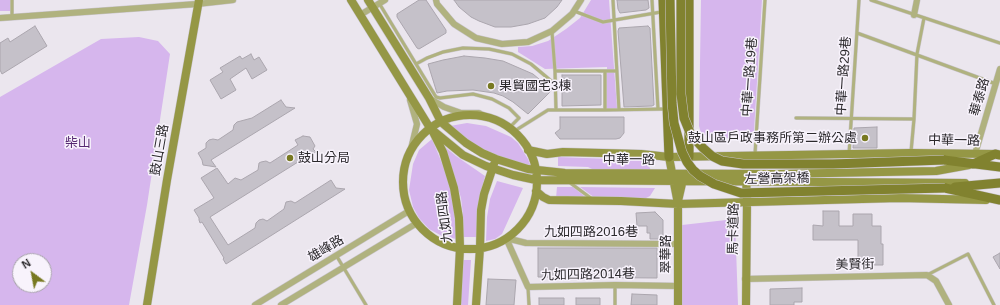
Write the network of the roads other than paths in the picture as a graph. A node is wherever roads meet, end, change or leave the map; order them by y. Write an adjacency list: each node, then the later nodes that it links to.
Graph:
1 (12, 0): 23 (lane)
2 (233, 0): 16 (street)
3 (352, 0): 21 (street, 中華一路)
4 (436, 0): 27 (street)
5 (580, 0): 18 (street)
6 (612, 0): 26 (lane)
7 (652, 0): 20 (lane)
8 (663, 0): 19 (main road)
9 (670, 0): 72 (main road, 左營高架橋, bridge)
10 (680, 0): 61 (main road, 左營高架橋, bridge)
11 (689, 0): 59 (main road)
12 (765, 0): 57 (lane, 中華一路19巷)
13 (859, 0): 28 (lane, 中華一路29巷)
14 (871, 0): 22 (lane)
15 (917, 0): 22 (street)
16 (198, 2): 23 (street); 91 (street, 鼓山三路)
17 (376, 3): 21 (street); 31 (lane); 39 (street, 中華一路)
18 (574, 11): 26 (lane); 27 (street)
19 (663, 12): 20 (lane); 40 (main road)
20 (653, 14): 26 (lane); 40 (lane)
21 (360, 15): 38 (street, 中華一路)
22 (914, 15): 25 (lane)
23 (12, 17): 24 (street)
24 (0, 18)
25 (924, 18): 29 (lane); 30 (lane)
26 (614, 20): 35 (lane)
27 (552, 32): 33 (lane)
28 (857, 33): 30 (lane); 46 (lane, 中華一路29巷)
29 (1000, 43)
30 (917, 54): 36 (lane); 47 (lane)
31 (416, 64): 37 (lane); 50 (lane)
32 (1000, 68): 36 (street, 華泰路)
33 (555, 71): 34 (lane); 37 (lane)
34 (605, 71): 35 (lane); 42 (lane)
35 (617, 71): 43 (lane)
36 (996, 84): 55 (street, 華泰路)
37 (556, 85): 41 (lane)
38 (406, 89): 49 (street, 中華一路); 52 (street)
39 (429, 98): 44 (street); 48 (street, 中華一路)
40 (662, 109): 43 (lane); 58 (main road)
41 (556, 110): 42 (lane); 50 (lane)
42 (605, 110): 43 (lane)
43 (619, 110)
44 (488, 118): 48 (street); 50 (street)
45 (796, 118): 46 (lane)
46 (850, 118): 47 (lane); 54 (lane, 中華一路29巷)
47 (914, 119): 53 (lane)
48 (441, 122): 49 (street); 60 (street, 中華一路)
49 (431, 129): 52 (street); 64 (street, 中華一路); 82 (street, 九如四路)
50 (511, 130): 51 (street)
51 (528, 150): 58 (street, 中華一路); 65 (street)
52 (410, 153): 78 (street)
53 (911, 153): 54 (street, 中華一路); 55 (street, 中華一路)
54 (848, 154): 57 (street, 中華一路)
55 (976, 154): 56 (street, 中華一路)
56 (998, 155): 62 (main road, 中華一路)
57 (755, 156): 59 (street, 中華一路); 68 (street, 馬卡道路)
58 (669, 157): 59 (street, 中華一路); 66 (street, 翠華路)
59 (689, 157): 67 (street, 翠華路)
60 (496, 159): 64 (street); 65 (street, 中華一路)
61 (944, 160): 62 (main road, 中華一路)
62 (971, 164): 63 (main road, 中華一路); 68 (street, 中華一路)
63 (1000, 167)
64 (492, 168): 69 (street, 中華一路); 83 (street)
65 (535, 171): 66 (street, 中華一路); 69 (street)
66 (673, 177): 67 (street, 中華一路); 70 (street, 中華一路); 77 (street, 翠華路)
67 (684, 177): 68 (street, 中華一路); 77 (street, 翠華路)
68 (746, 177): 71 (street, 中華一路); 76 (street, 馬卡道路)
69 (536, 180): 70 (street, 中華一路); 73 (street)
70 (566, 180): 75 (lane)
71 (998, 183): 72 (main road, 中華一路)
72 (945, 188): 74 (main road)
73 (536, 191): 75 (street); 80 (street)
74 (999, 199): 76 (street)
75 (594, 200): 77 (street)
76 (747, 202): 77 (street); 87 (street, 馬卡道路)
77 (678, 204): 81 (street, 翠華路)
78 (409, 211): 79 (street); 84 (street, 雄峰路)
79 (417, 224): 82 (street); 85 (street, 雄峰路)
80 (506, 238): 81 (street, 九如四路2016巷); 83 (street); 90 (street, 九如四路2014巷)
81 (678, 244): 89 (street, 翠華路)
82 (460, 248): 83 (street); 95 (street, 九如四路)
83 (480, 248): 96 (street)
84 (336, 255): 85 (lane); 92 (street, 雄峰路)
85 (344, 267): 93 (street, 雄峰路); 94 (lane)
86 (926, 275): 87 (street, 美賢街); 101 (street); 102 (lane)
87 (745, 279): 100 (street, 馬卡道路)
88 (615, 285): 89 (street, 九如四路2014巷); 90 (street, 九如四路2014巷); 98 (lane)
89 (678, 286): 99 (street, 翠華路)
90 (528, 287): 97 (lane)
91 (147, 305)
92 (255, 305)
93 (281, 305)
94 (366, 305)
95 (457, 305)
96 (476, 305)
97 (529, 305)
98 (615, 305)
99 (678, 305)
100 (746, 305)
101 (949, 305)
102 (994, 305)

